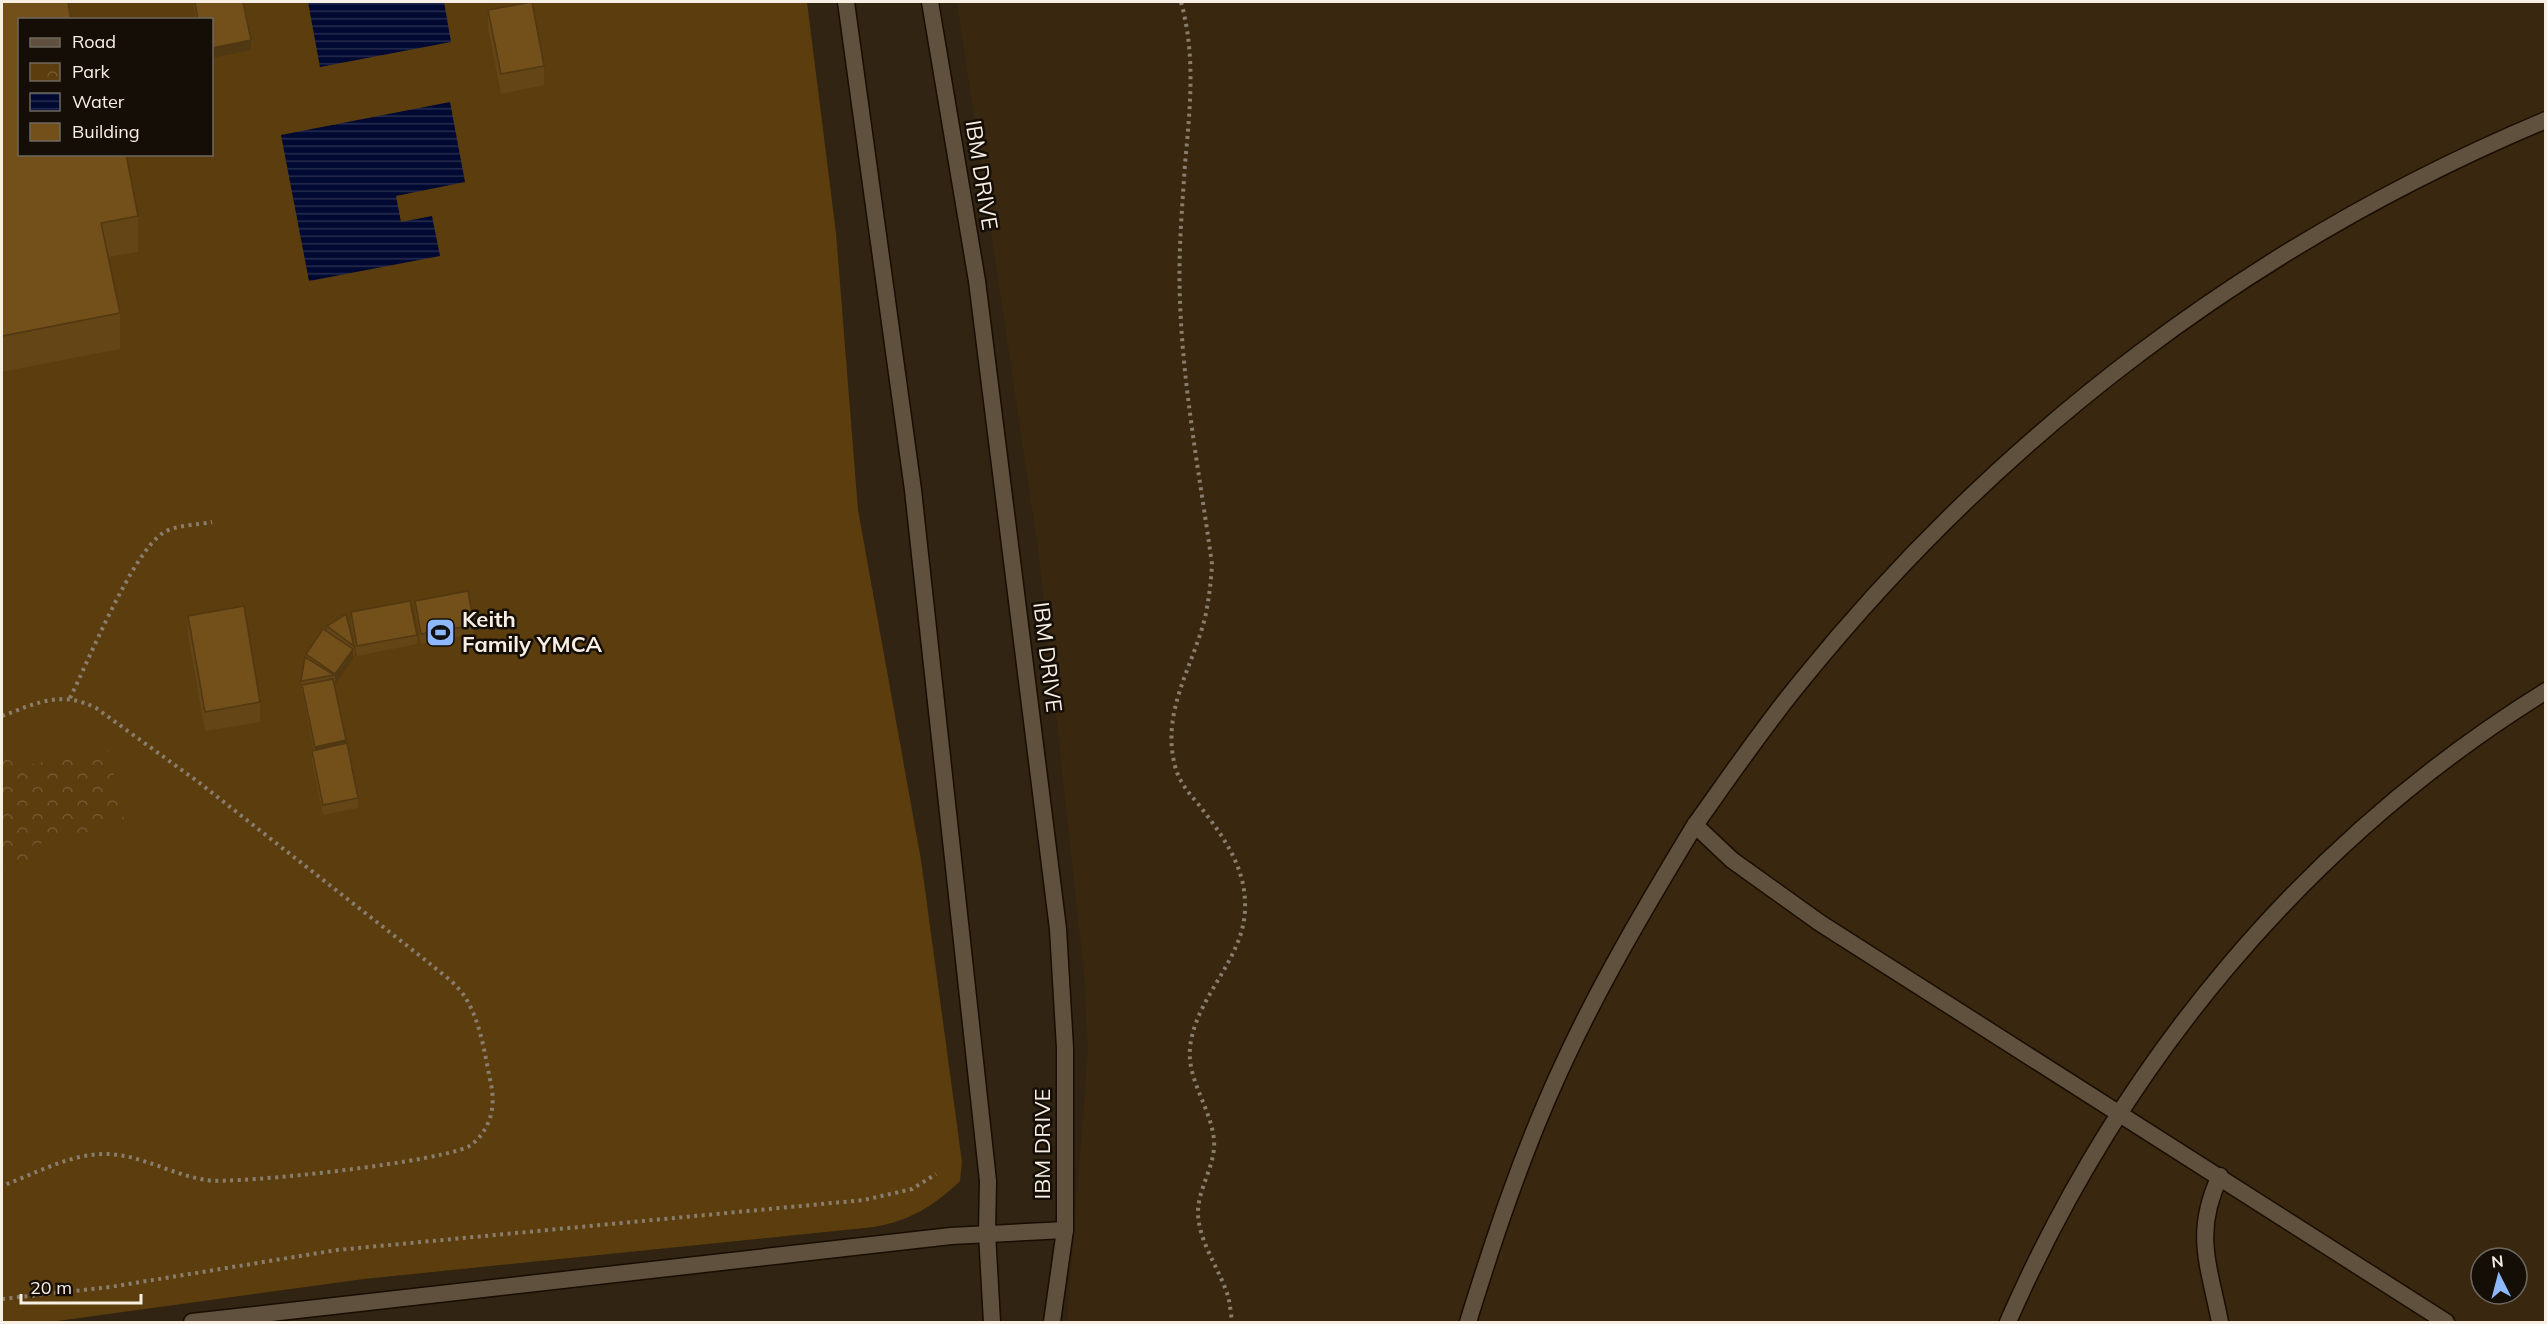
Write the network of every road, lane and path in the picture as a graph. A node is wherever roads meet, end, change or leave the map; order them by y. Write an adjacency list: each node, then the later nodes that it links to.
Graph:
1 (846, 2): 15 (street)
2 (930, 2): 14 (street, IBM DRIVE)
3 (1181, 2): 20 (path)
4 (2546, 120): 9 (street)
5 (212, 522): 7 (path)
6 (2546, 692): 10 (street)
7 (70, 698): 8 (path); 13 (path)
8 (2, 716)
9 (1695, 825): 10 (street); 21 (street)
10 (2120, 1113): 12 (street); 22 (street)
11 (936, 1174): 16 (path)
12 (2220, 1176): 23 (street); 24 (street)
13 (2, 1186)
14 (1065, 1230): 15 (street); 19 (street, IBM DRIVE)
15 (987, 1233): 17 (street); 18 (street)
16 (2, 1299)
17 (192, 1323)
18 (992, 1323)
19 (1052, 1323)
20 (1232, 1323)
21 (1468, 1323)
22 (2008, 1323)
23 (2220, 1323)
24 (2446, 1323)

